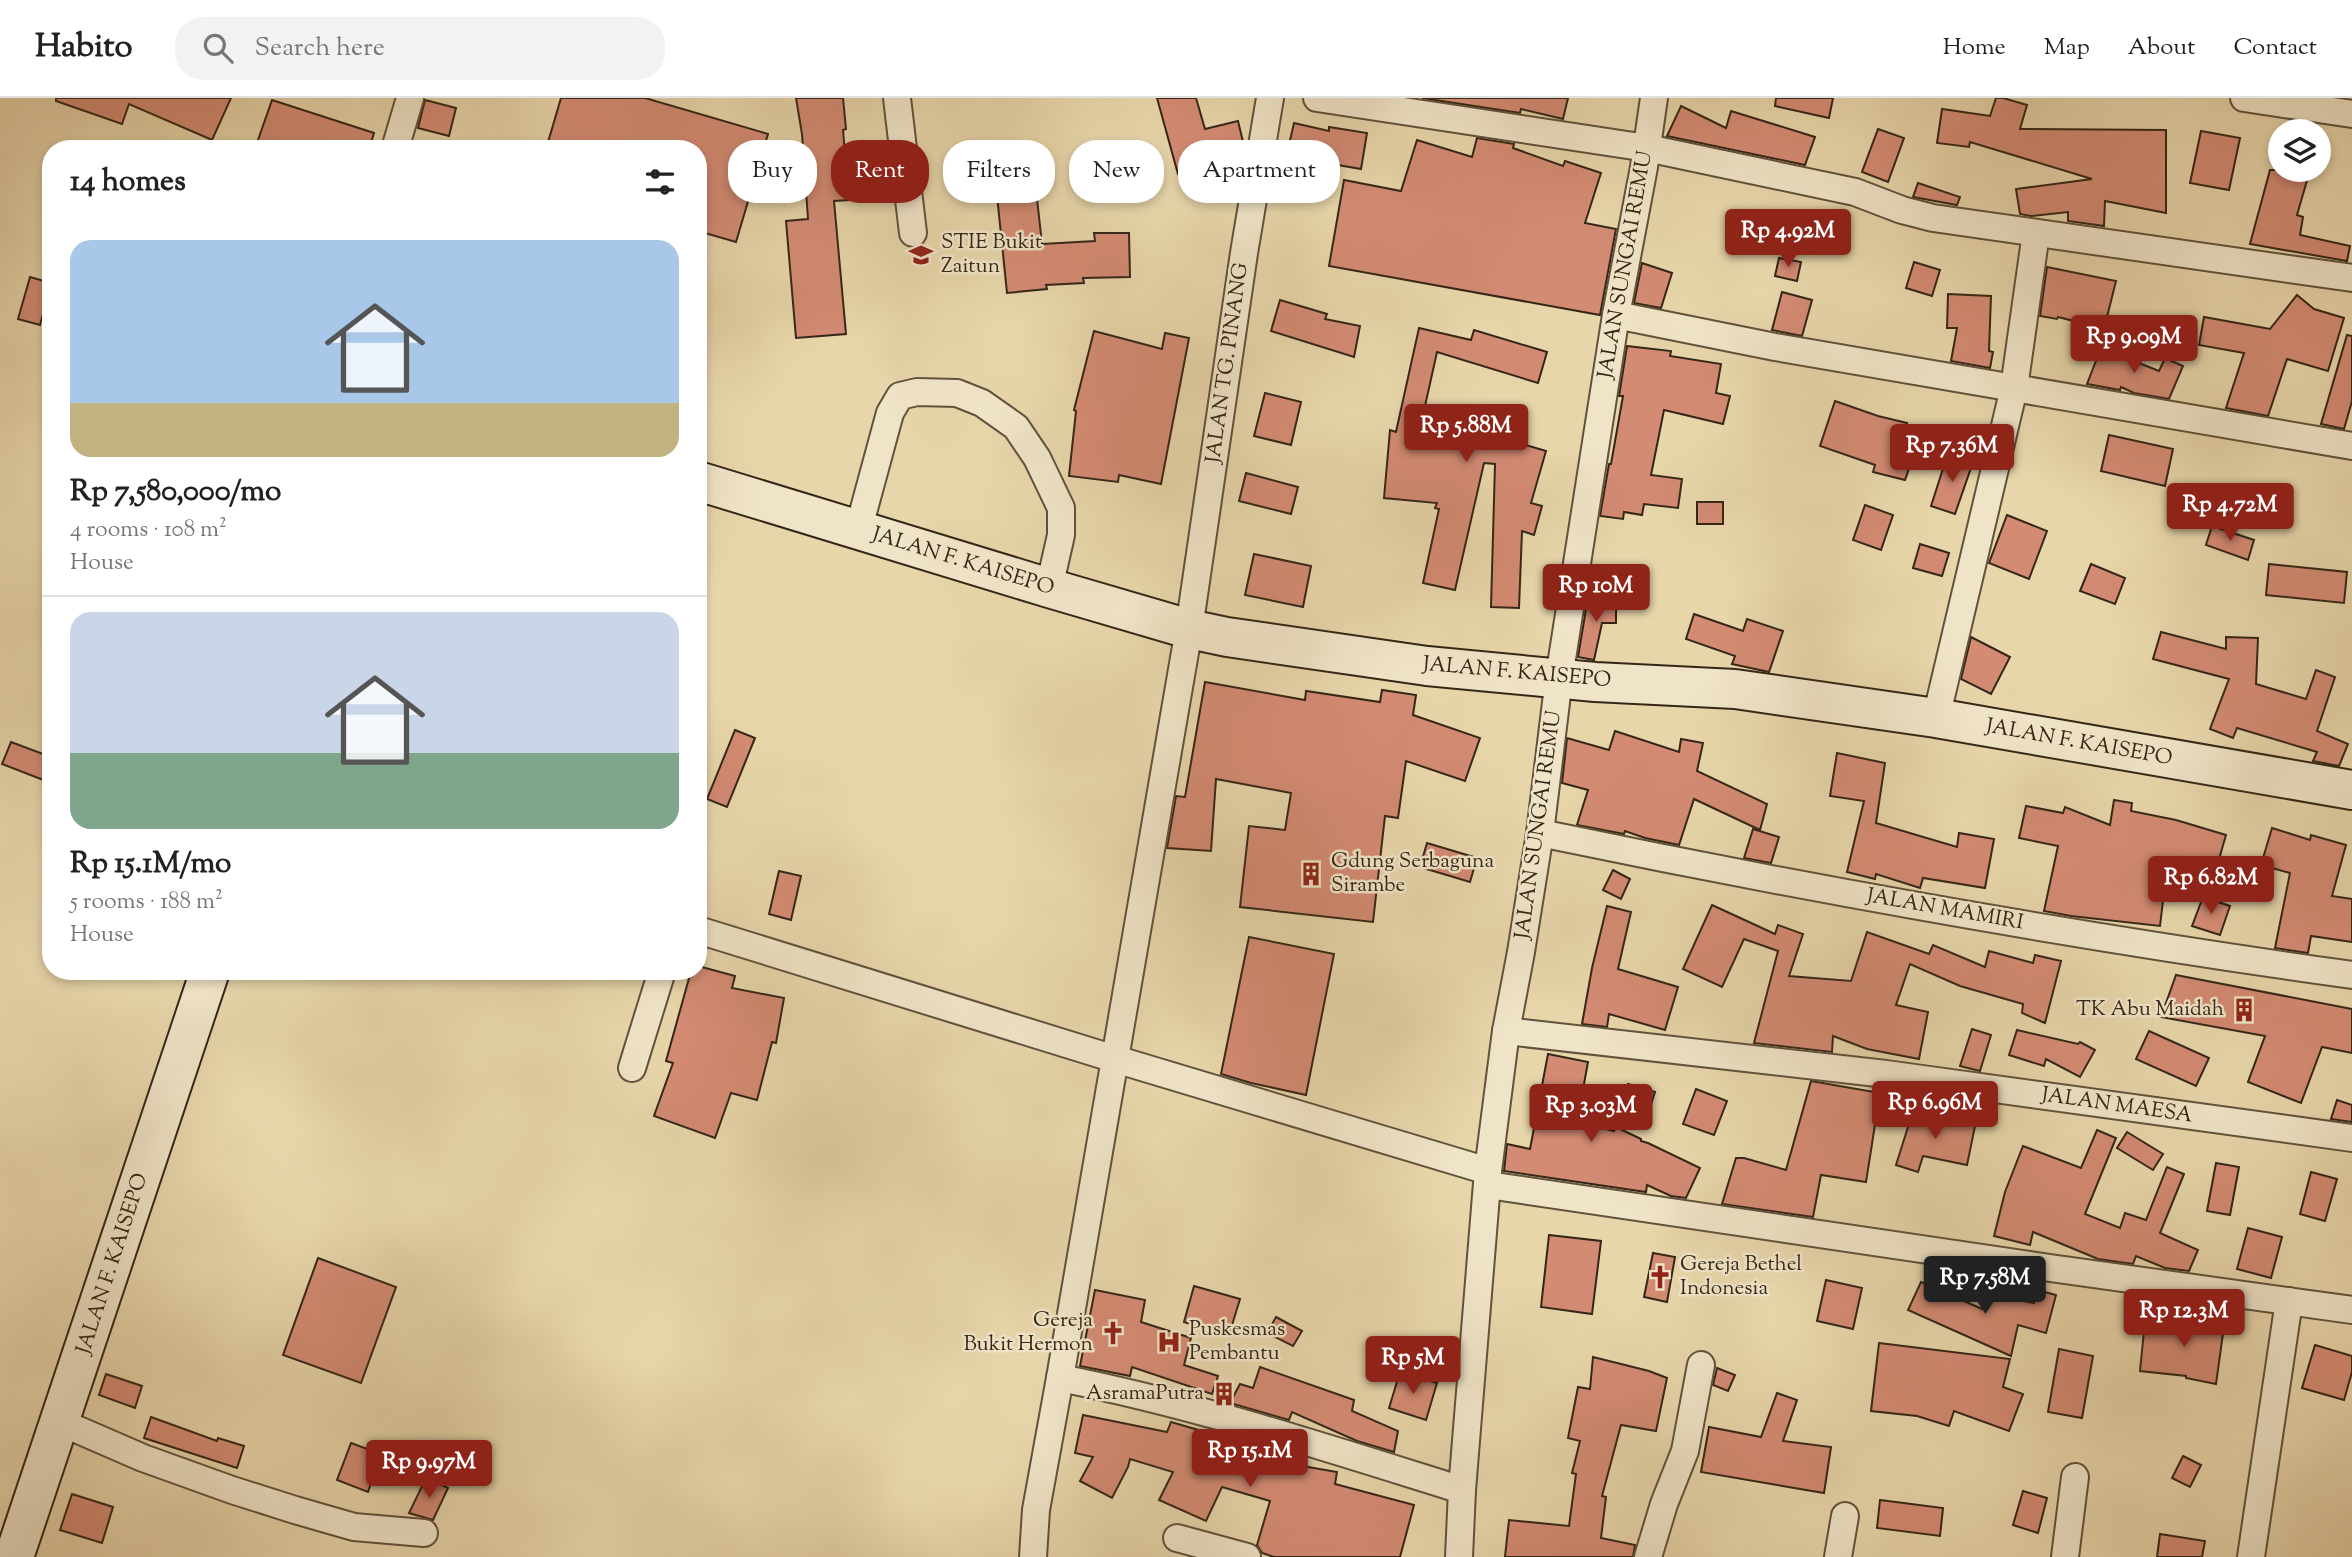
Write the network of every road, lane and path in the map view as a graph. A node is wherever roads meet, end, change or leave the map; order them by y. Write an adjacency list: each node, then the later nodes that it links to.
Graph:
1 (410, 98): 8 (street)
2 (897, 98): 10 (street)
3 (1270, 98): 19 (street, JALAN TG. PINANG)
4 (1317, 98): 9 (street)
5 (1654, 98): 9 (street, JALAN SUNGAI REMU)
6 (2244, 98): 7 (street)
7 (2352, 114)
8 (398, 140)
9 (1647, 148): 11 (street); 13 (street, JALAN SUNGAI REMU)
10 (913, 233)
11 (2036, 233): 12 (street); 14 (street)
12 (2352, 278)
13 (1616, 315): 14 (street); 20 (street, JALAN SUNGAI REMU)
14 (2014, 388): 15 (street); 21 (street)
15 (2352, 446)
16 (707, 484): 17 (street, JALAN F. KAISEPO)
17 (858, 531): 18 (street, JALAN F. KAISEPO); 18 (street)
18 (1049, 588): 19 (street, JALAN F. KAISEPO)
19 (1189, 629): 20 (street, JALAN F. KAISEPO); 29 (street, JALAN TG. PINANG)
20 (1559, 678): 21 (street, JALAN F. KAISEPO); 23 (street, JALAN SUNGAI REMU)
21 (1936, 718): 22 (street, JALAN F. KAISEPO)
22 (2352, 790)
23 (1540, 834): 25 (street, JALAN MAMIRI); 28 (street, JALAN SUNGAI REMU)
24 (707, 933): 29 (street)
25 (2352, 975)
26 (207, 980): 37 (street, JALAN F. KAISEPO)
27 (660, 980): 30 (street)
28 (1506, 1031): 31 (street, JALAN MAESA); 32 (street, JALAN SUNGAI REMU)
29 (1115, 1059): 32 (street); 36 (street, JALAN TG. PINANG)
30 (632, 1068)
31 (2352, 1138)
32 (1488, 1178): 33 (street); 39 (street, JALAN SUNGAI REMU)
33 (2289, 1301): 34 (street); 50 (street)
34 (2352, 1310)
35 (1701, 1365): 47 (street)
36 (1060, 1378): 39 (street); 44 (street, JALAN TG. PINANG)
37 (60, 1422): 41 (street); 43 (street, JALAN F. KAISEPO)
38 (2075, 1477): 49 (street)
39 (1462, 1490): 46 (street, JALAN SUNGAI REMU)
40 (1845, 1516): 48 (street)
41 (424, 1533)
42 (1177, 1538): 45 (street)
43 (14, 1557)
44 (1033, 1557)
45 (1247, 1557)
46 (1459, 1557)
47 (1648, 1557)
48 (1838, 1557)
49 (2065, 1557)
50 (2251, 1557)

